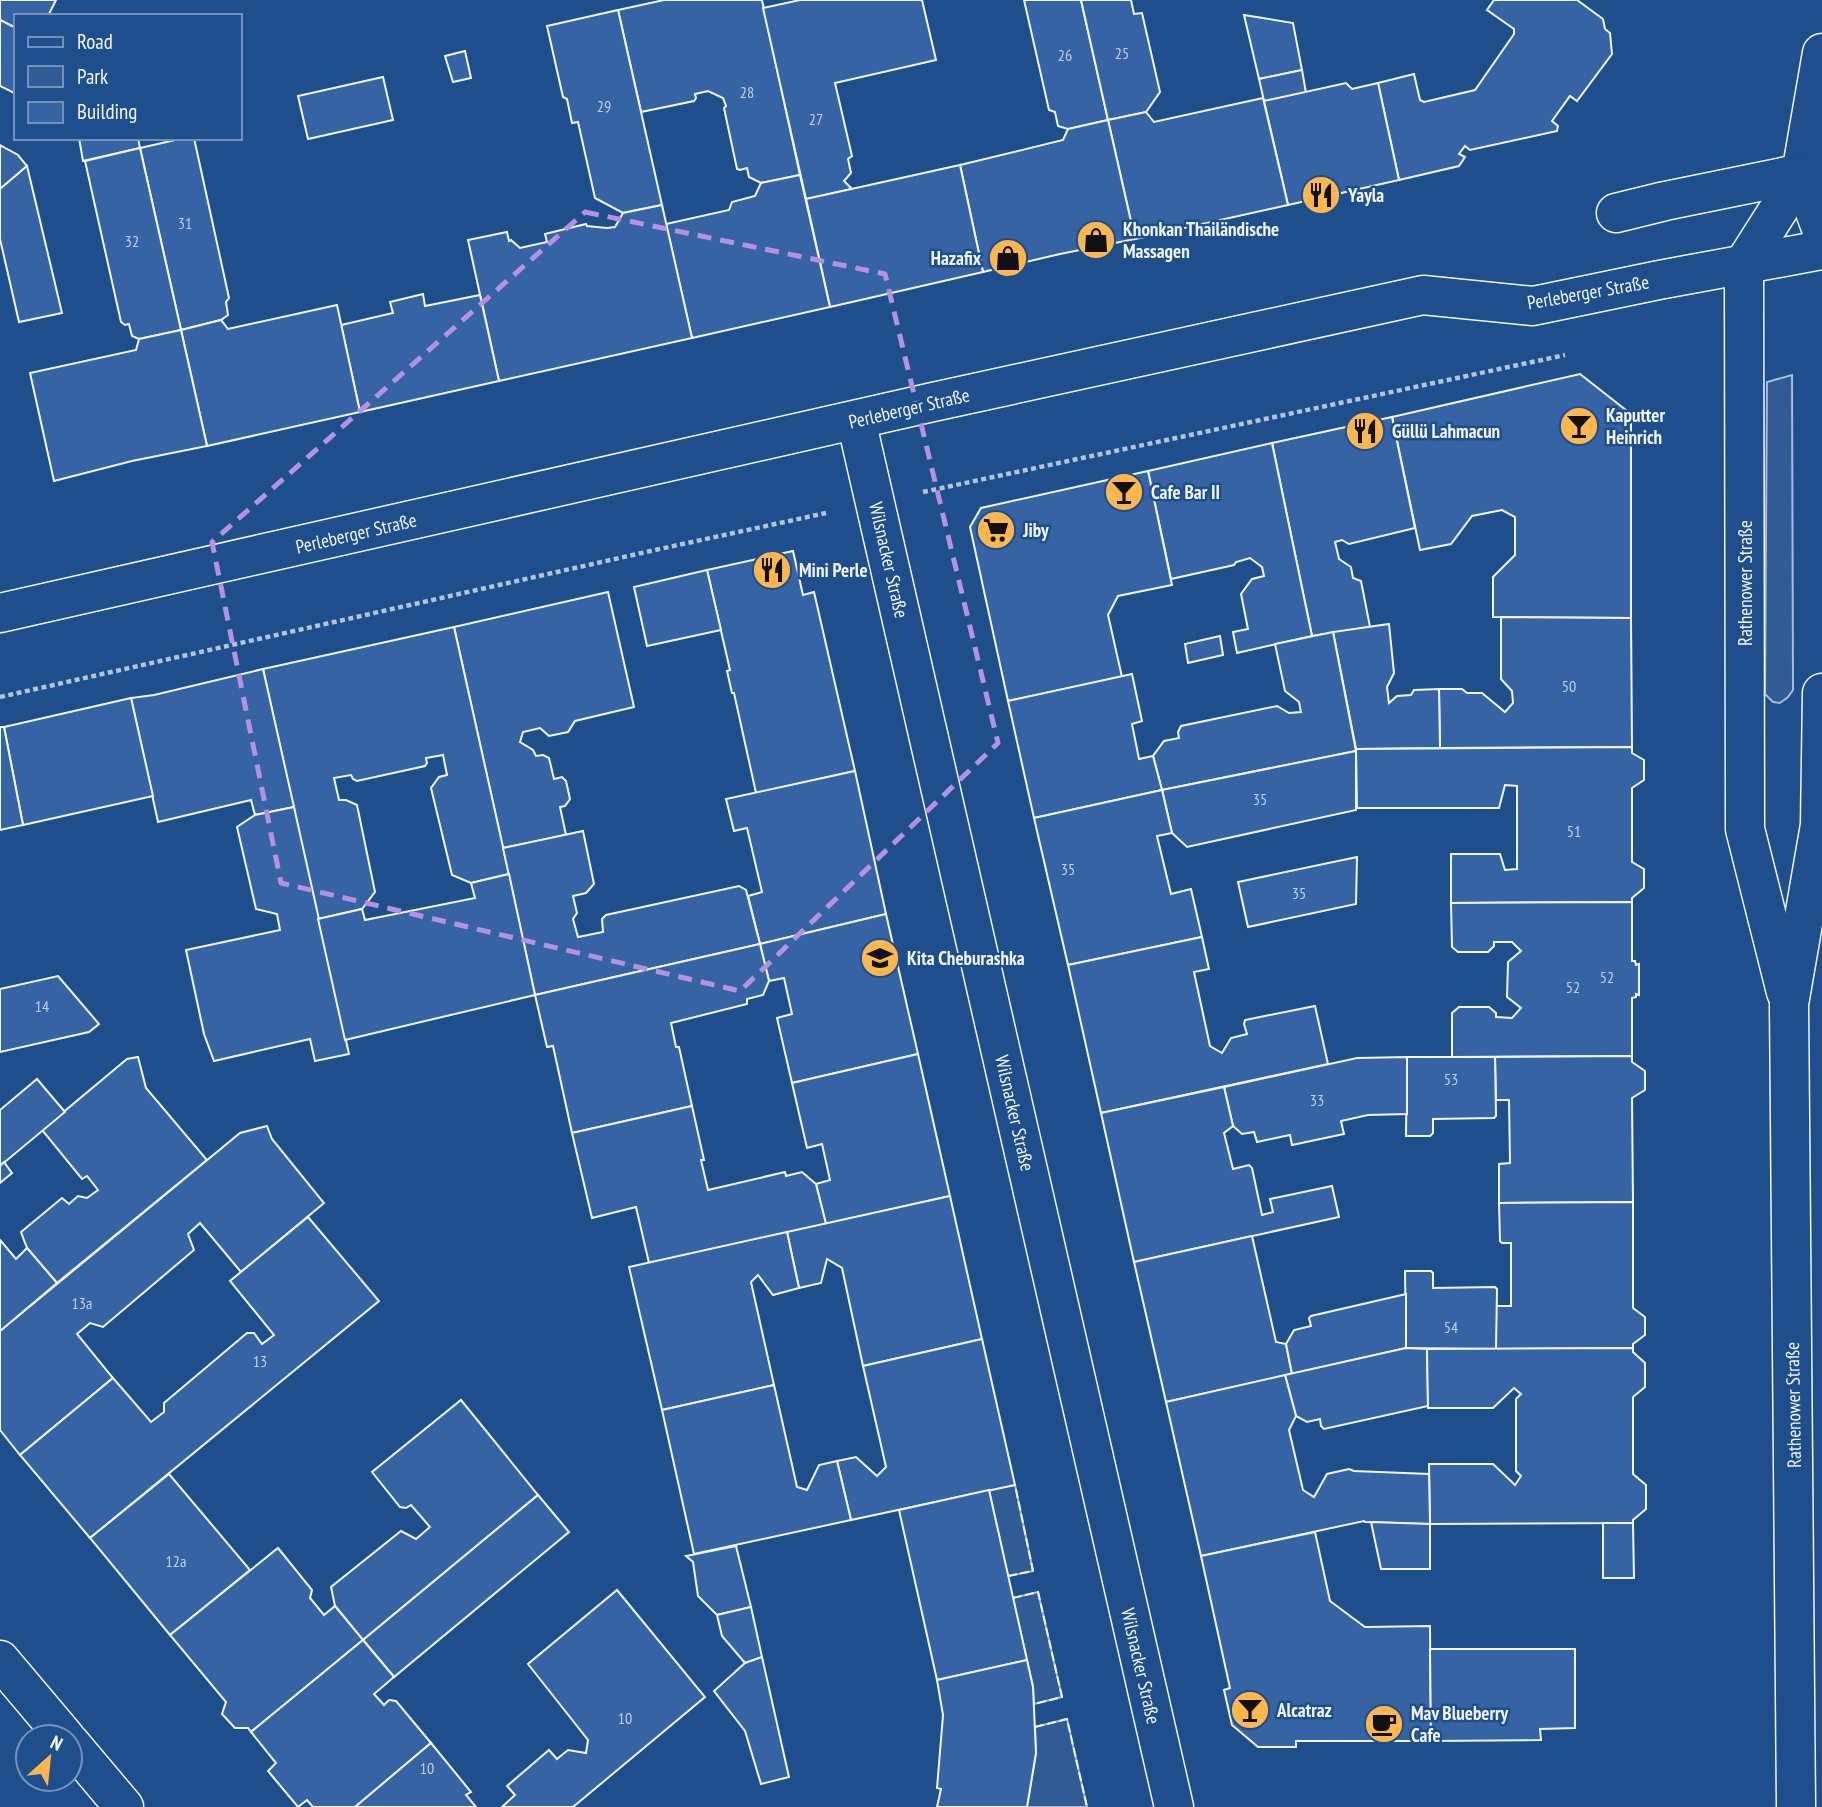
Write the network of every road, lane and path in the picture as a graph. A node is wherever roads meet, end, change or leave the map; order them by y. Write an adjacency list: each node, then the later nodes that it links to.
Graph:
1 (1822, 53): 2 (street)
2 (1811, 171): 3 (street); 4 (street); 6 (street)
3 (1616, 213)
4 (1822, 232)
5 (1822, 250): 6 (street, Perleberger Straße)
6 (1744, 264): 7 (street, Perleberger Straße); 10 (street, Rathenower Straße)
7 (856, 420): 8 (street, Perleberger Straße); 15 (street, Wilsnacker Straße)
8 (0, 613)
9 (1822, 693): 10 (street, Rathenower Straße)
10 (1789, 1004): 16 (street, Rathenower Straße)
11 (0, 1660): 12 (street)
12 (53, 1723)
13 (84, 1760): 14 (street)
14 (124, 1807)
15 (1174, 1807)
16 (1796, 1807)

